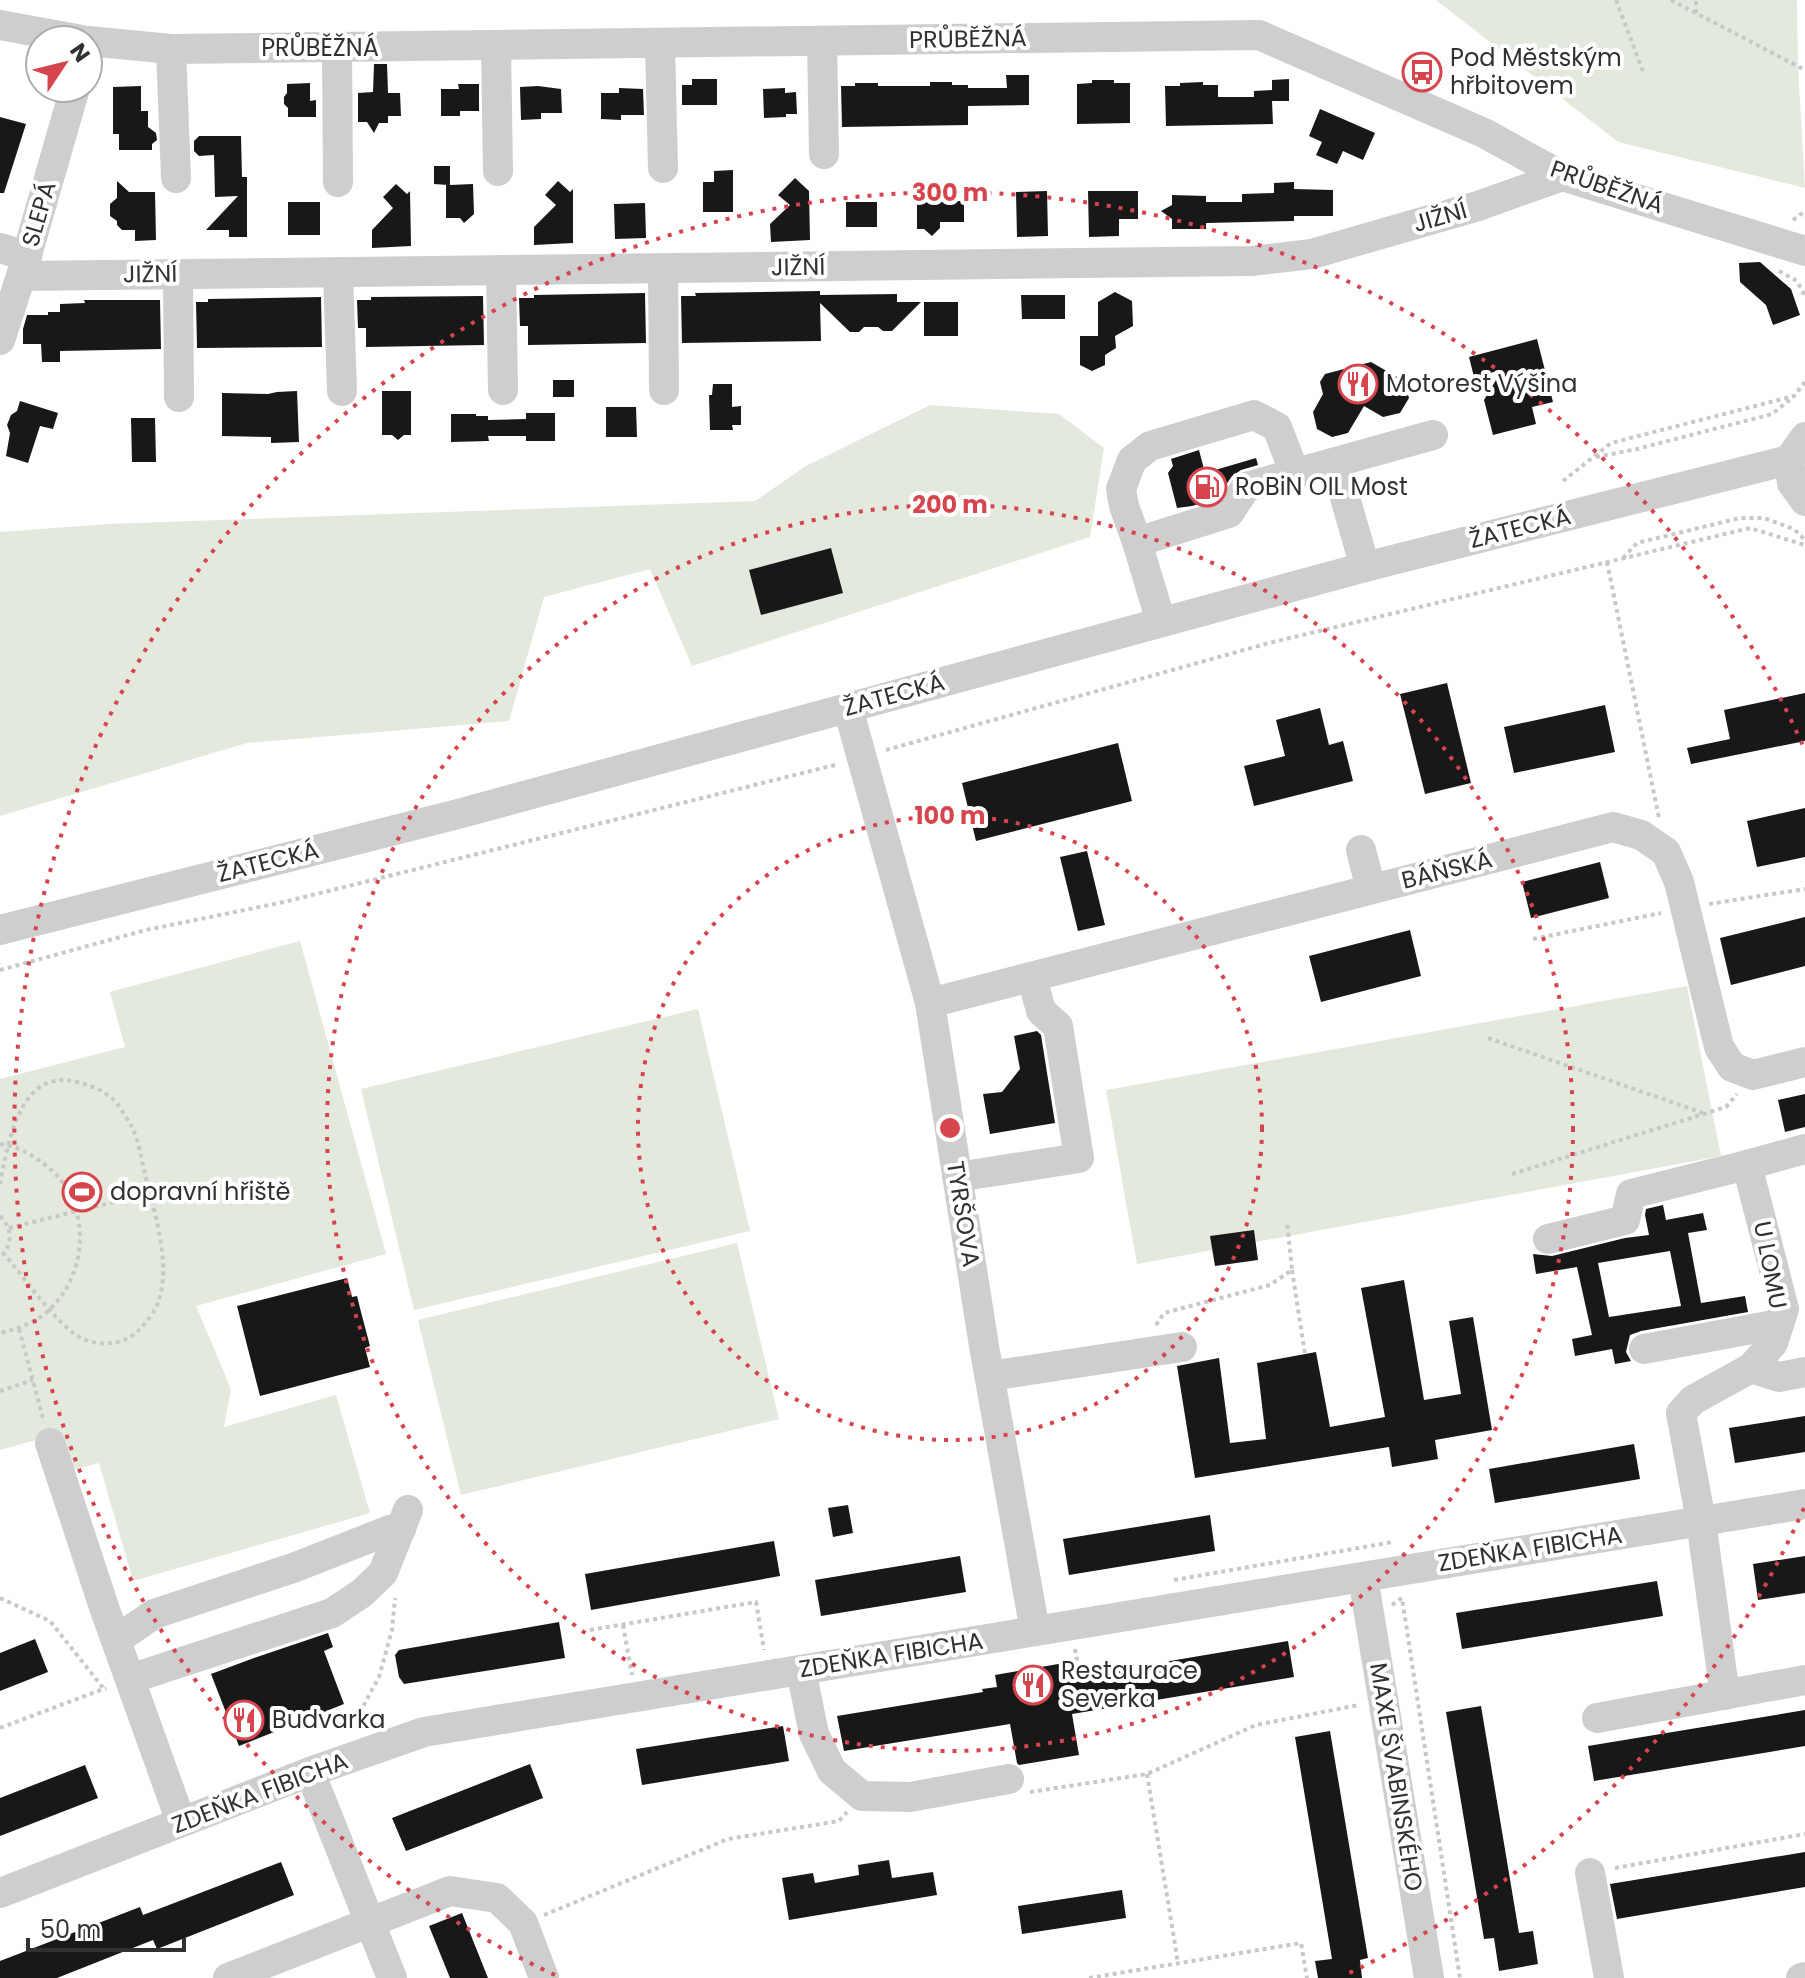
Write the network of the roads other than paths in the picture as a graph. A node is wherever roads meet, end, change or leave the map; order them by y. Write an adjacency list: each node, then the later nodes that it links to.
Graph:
1 (0, 25): 2 (street)
2 (24, 29)
3 (822, 41): 5 (street, PRŮBĚŽNÁ); 10 (street); 13 (street, PRŮBĚŽNÁ)
4 (104, 43): 8 (street, PRŮBĚŽNÁ)
5 (660, 44): 6 (street, PRŮBĚŽNÁ); 11 (street)
6 (496, 46): 7 (street, PRŮBĚŽNÁ); 12 (street)
7 (337, 48): 8 (street, PRŮBĚŽNÁ); 15 (street)
8 (171, 49): 14 (street)
9 (70, 104): 17 (street, SLEPÁ)
10 (824, 154)
11 (663, 168)
12 (498, 171)
13 (1562, 176): 16 (street, PRŮBĚŽNÁ); 18 (street, JIŽNÍ)
14 (176, 178)
15 (338, 182)
16 (1805, 251)
17 (16, 260): 21 (street, JIŽNÍ); 22 (street, SLEPÁ)
18 (663, 268): 19 (street, JIŽNÍ); 24 (street)
19 (501, 270): 20 (street, JIŽNÍ); 23 (street)
20 (338, 272): 21 (street, JIŽNÍ); 25 (street)
21 (178, 274): 26 (street)
22 (0, 340)
23 (503, 390)
24 (664, 390)
25 (342, 391)
26 (179, 397)
27 (1433, 435): 29 (street)
28 (1797, 449): 31 (street); 33 (street, ŽATECKÁ)
29 (1335, 463): 30 (street); 33 (street)
30 (1295, 474): 32 (street); 32 (street)
31 (1805, 501)
32 (1137, 542): 34 (street)
33 (1365, 567): 34 (street, ŽATECKÁ)
34 (1161, 622): 35 (street, ŽATECKÁ)
35 (848, 708): 38 (street, ŽATECKÁ); 40 (street, TYRŠOVA)
36 (1361, 850): 37 (street)
37 (1371, 889): 39 (street, BÁŇSKÁ); 41 (street, BÁŇSKÁ)
38 (0, 930)
39 (1032, 977): 40 (street, BÁŇSKÁ); 44 (street)
40 (930, 1003): 44 (street, TYRŠOVA)
41 (1805, 1062)
42 (1805, 1149): 43 (street)
43 (1747, 1165): 45 (street); 46 (street, U LOMU)
44 (957, 1177): 51 (street, TYRŠOVA)
45 (1548, 1239)
46 (1779, 1324): 48 (street); 49 (street, U LOMU)
47 (1182, 1347): 51 (street)
48 (1644, 1349)
49 (1751, 1368): 50 (street); 54 (street, U LOMU)
50 (1805, 1372)
51 (990, 1376): 56 (street, TYRŠOVA)
52 (50, 1443): 57 (street)
53 (1805, 1504): 54 (street, ZDEŇKA FIBICHA)
54 (1701, 1521): 55 (street, ZDEŇKA FIBICHA); 61 (street)
55 (1363, 1577): 56 (street, ZDEŇKA FIBICHA); 72 (street, MAXE ŠVABINSKÉHO)
56 (1035, 1631): 58 (street, ZDEŇKA FIBICHA)
57 (116, 1640): 60 (street); 60 (street)
58 (801, 1670): 63 (street, ZDEŇKA FIBICHA); 64 (street)
59 (1805, 1680): 61 (street)
60 (117, 1684): 65 (street)
61 (1725, 1695): 62 (street)
62 (1597, 1718)
63 (310, 1772): 65 (street, ZDEŇKA FIBICHA); 68 (street)
64 (1009, 1779)
65 (181, 1822): 67 (street, ZDEŇKA FIBICHA)
66 (1590, 1873): 73 (street)
67 (0, 1893)
68 (370, 1922): 69 (street); 70 (street); 71 (street)
69 (228, 1978)
70 (392, 1978)
71 (544, 1978)
72 (1429, 1978)
73 (1609, 1978)

